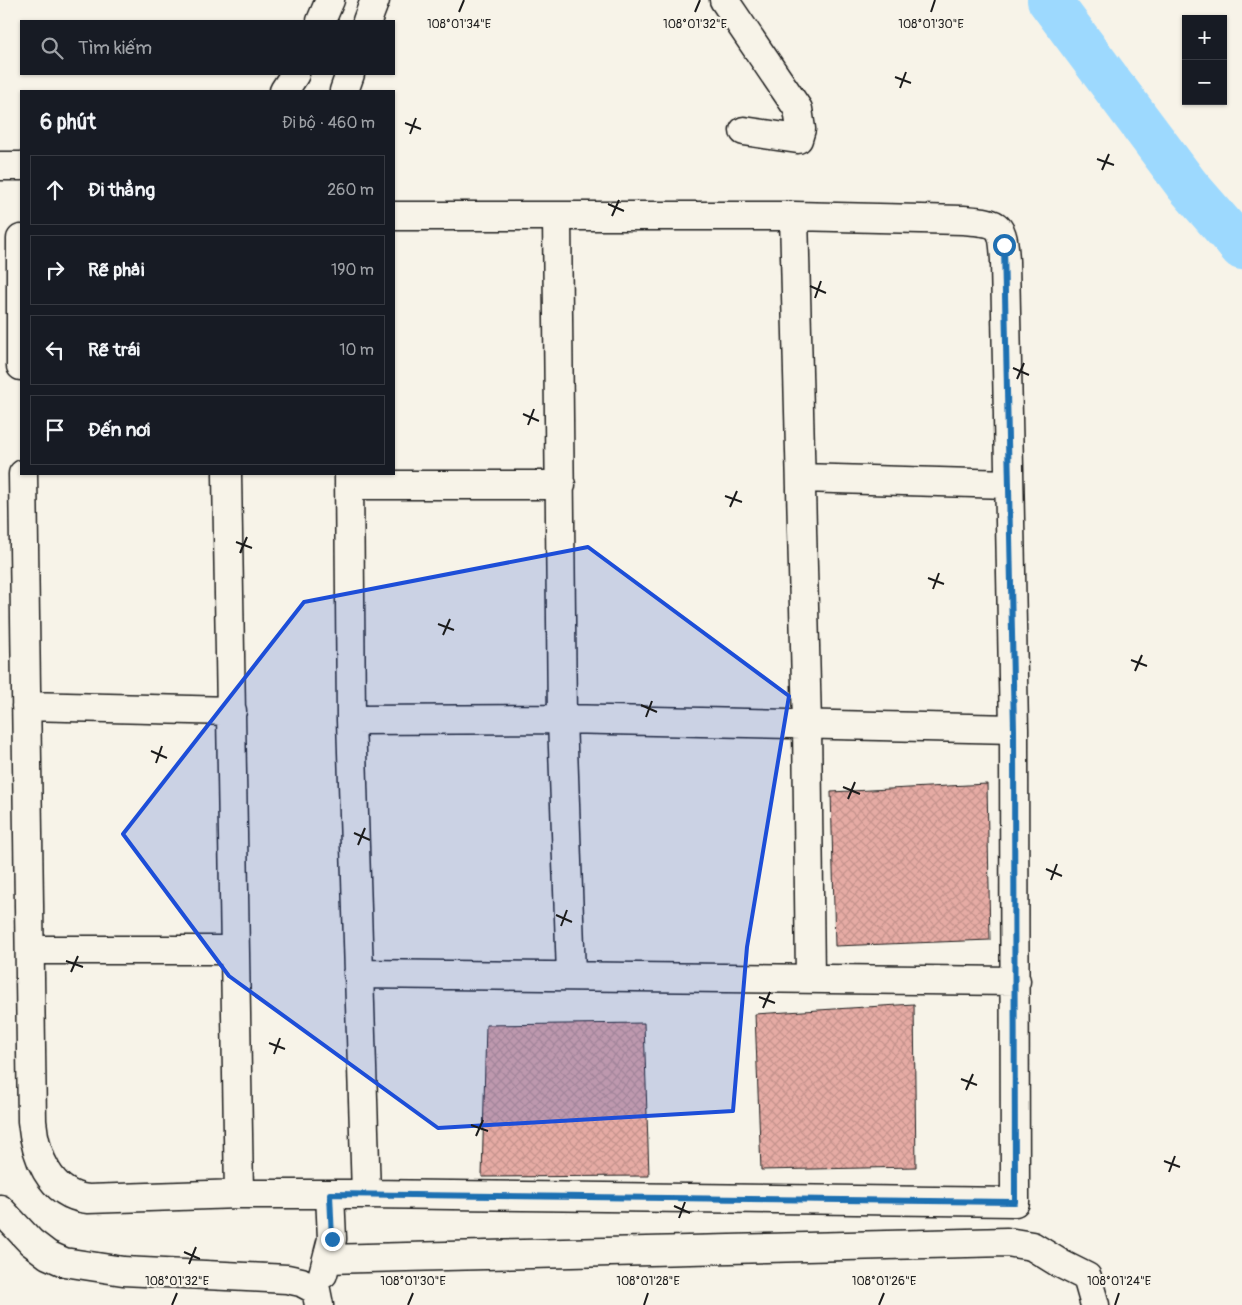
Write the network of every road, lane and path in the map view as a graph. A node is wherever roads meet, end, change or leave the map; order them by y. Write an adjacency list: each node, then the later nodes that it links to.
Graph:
1 (330, 0): 4 (lane)
2 (375, 0): 5 (lane)
3 (724, 0): 10 (lane)
4 (322, 20)
5 (367, 20)
6 (294, 75): 8 (lane)
7 (350, 75): 9 (lane)
8 (285, 90)
9 (344, 90)
10 (744, 131)
11 (0, 166): 12 (lane)
12 (20, 166)
13 (395, 216): 15 (lane)
14 (794, 216): 15 (lane); 18 (lane); 20 (lane)
15 (557, 217): 21 (lane)
16 (23, 475): 22 (lane)
17 (227, 475): 23 (lane)
18 (800, 478): 20 (lane); 26 (lane)
19 (349, 480): 21 (lane); 25 (lane)
20 (1008, 484): 27 (lane)
21 (561, 485): 24 (lane)
22 (26, 706): 23 (lane); 28 (lane)
23 (232, 711): 29 (lane)
24 (562, 719): 25 (lane); 26 (lane); 31 (lane)
25 (351, 720): 30 (lane)
26 (806, 724): 27 (lane); 32 (lane)
27 (1014, 730): 33 (lane)
28 (30, 950): 29 (lane); 34 (lane)
29 (234, 950): 34 (lane)
30 (358, 974): 31 (lane); 36 (lane)
31 (570, 975): 32 (lane)
32 (810, 978): 33 (lane)
33 (1016, 981): 36 (lane)
34 (239, 1194): 35 (lane)
35 (330, 1194): 36 (lane); 38 (lane)
36 (366, 1194)
37 (0, 1209): 39 (lane)
38 (327, 1259): 39 (lane); 40 (lane)
39 (318, 1297)
40 (1096, 1305)

